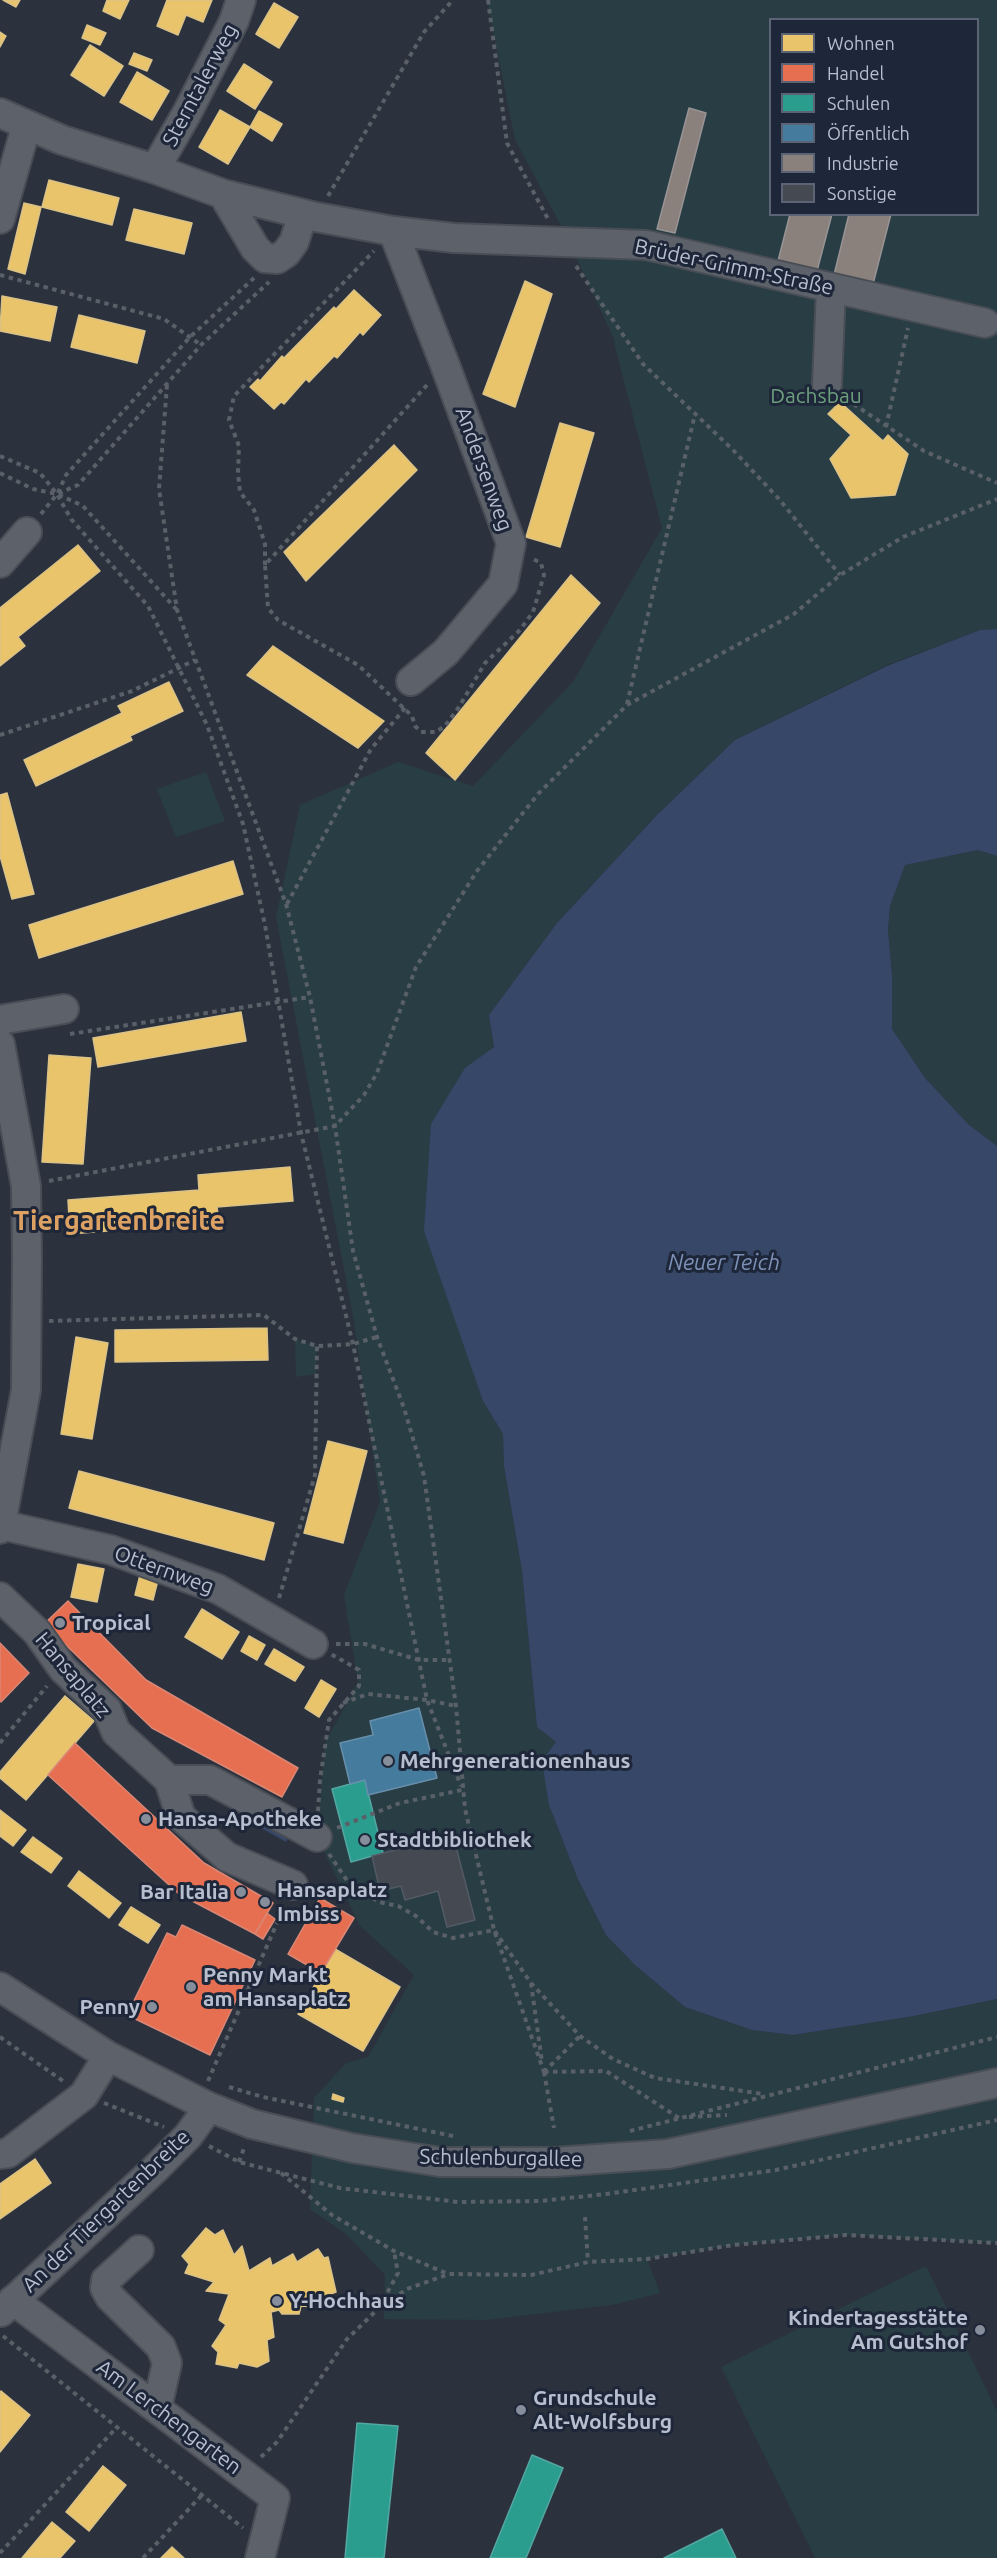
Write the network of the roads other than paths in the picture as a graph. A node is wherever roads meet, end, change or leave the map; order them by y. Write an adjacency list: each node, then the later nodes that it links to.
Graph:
1 (241, 0): 4 (street, Sterntalerweg)
2 (0, 113): 3 (street, Brüder-Grimm-Straße)
3 (26, 127): 4 (street, Brüder-Grimm-Straße); 7 (street)
4 (155, 169): 5 (street, Brüder-Grimm-Straße)
5 (223, 194): 6 (street, Brüder-Grimm-Straße); 6 (street)
6 (309, 215): 8 (street, Brüder-Grimm-Straße)
7 (0, 219)
8 (393, 231): 9 (street, Brüder-Grimm-Straße); 14 (street, Andersenweg)
9 (831, 288): 10 (street, Brüder-Grimm-Straße); 11 (street)
10 (984, 323)
11 (826, 385)
12 (27, 532): 13 (street)
13 (0, 562)
14 (411, 681)
15 (64, 1009): 16 (street)
16 (0, 1020)
17 (0, 1044): 18 (street)
18 (1, 1527): 20 (street, Otternweg)
19 (0, 1597): 21 (street, Hansaplatz)
20 (314, 1644)
21 (169, 1779): 22 (street); 23 (street)
22 (317, 1837)
23 (293, 1885)
24 (0, 1987): 25 (street, Schulenburgallee)
25 (108, 2056): 27 (street, Schulenburgallee); 28 (street)
26 (997, 2083): 27 (street, Schulenburgallee)
27 (209, 2107): 30 (street, An der Tiergartenbreite)
28 (0, 2154)
29 (139, 2250): 31 (street)
30 (6, 2307): 31 (street, Am Lerchengarten)
31 (157, 2408): 32 (street, Am Lerchengarten)
32 (262, 2551)

